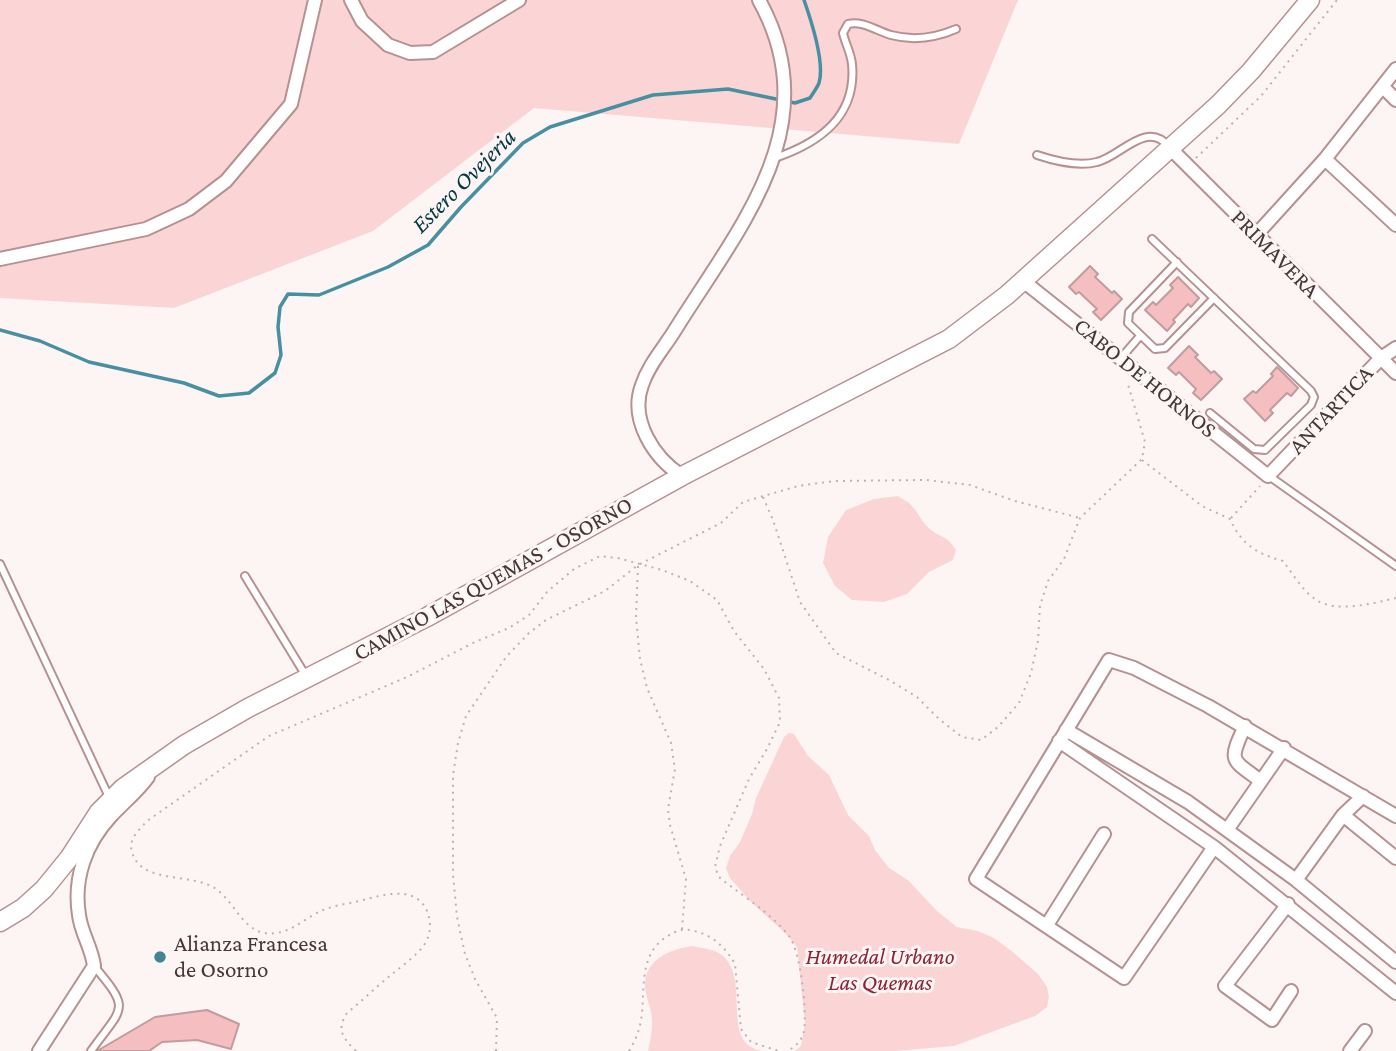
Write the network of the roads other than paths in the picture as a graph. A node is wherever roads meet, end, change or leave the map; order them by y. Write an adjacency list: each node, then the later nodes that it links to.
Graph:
1 (315, 0): 17 (street)
2 (351, 0): 3 (street)
3 (519, 0)
4 (759, 0): 12 (street)
5 (1310, 0): 10 (main road, CAMINO LAS QUEMAS - OSORNO)
6 (956, 29): 12 (lane)
7 (1396, 69): 8 (street)
8 (1383, 86): 9 (street); 13 (street)
9 (1396, 100)
10 (1171, 149): 11 (lane); 15 (street, PRIMAVERA); 19 (main road, CAMINO LAS QUEMAS - OSORNO)
11 (1037, 155)
12 (775, 158): 27 (street)
13 (1325, 159): 14 (street); 15 (street)
14 (1396, 225)
15 (1256, 235): 24 (street, PRIMAVERA)
16 (1152, 239): 18 (lane)
17 (0, 259)
18 (1177, 262): 20 (lane); 21 (lane)
19 (1022, 280): 23 (street, CABO DE HORNOS); 27 (main road, CAMINO LAS QUEMAS - OSORNO)
20 (1214, 298): 21 (lane); 26 (lane)
21 (1140, 336): 23 (lane)
22 (1396, 348): 24 (street, ANTARTICA)
23 (1120, 358): 28 (street, CABO DE HORNOS)
24 (1381, 358): 25 (street, PRIMAVERA); 28 (street, ANTARTICA)
25 (1396, 373)
26 (1210, 413)
27 (682, 476): 32 (main road, CAMINO LAS QUEMAS - OSORNO)
28 (1268, 476): 30 (lane)
29 (0, 564): 39 (lane)
30 (1396, 566)
31 (245, 576): 32 (lane)
32 (307, 677): 36 (main road, CAMINO LAS QUEMAS - OSORNO)
33 (1245, 726): 34 (street); 35 (street); 37 (street)
34 (1063, 736): 42 (street); 44 (street); 49 (street)
35 (1284, 748): 37 (street); 38 (street)
36 (151, 766): 39 (main road, CAMINO LAS QUEMAS - OSORNO); 51 (street)
37 (1261, 781): 42 (street)
38 (1363, 796): 40 (street); 41 (street)
39 (110, 800): 48 (main road, CAMINO LAS QUEMAS - OSORNO)
40 (1343, 815): 45 (street); 46 (street)
41 (1396, 816)
42 (1227, 831): 46 (street)
43 (1104, 834): 49 (street)
44 (1214, 847): 47 (street); 49 (street)
45 (1396, 858)
46 (1296, 880): 50 (street)
47 (1288, 904): 52 (street); 53 (street)
48 (0, 922)
49 (1047, 925)
50 (1396, 962)
51 (94, 966): 55 (street); 56 (lane)
52 (1291, 991)
53 (1396, 993)
54 (1365, 1031): 57 (street)
55 (39, 1051)
56 (91, 1051)
57 (1350, 1051)

